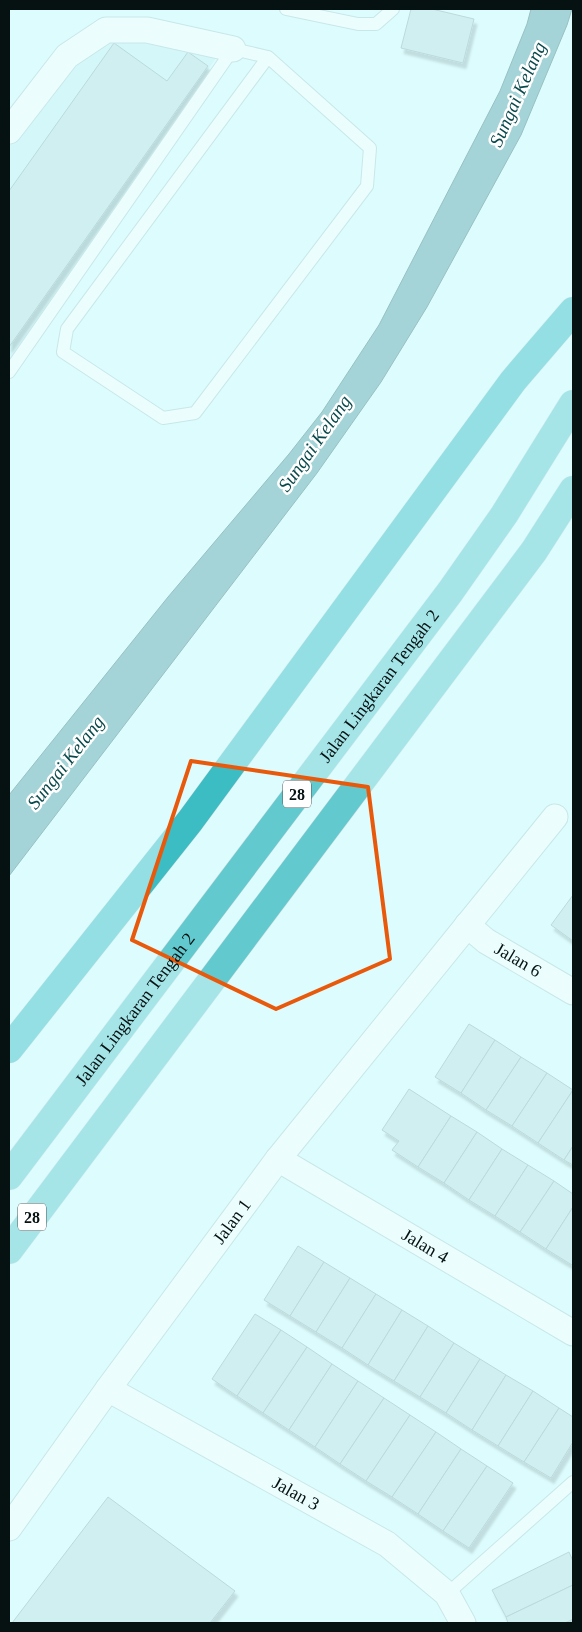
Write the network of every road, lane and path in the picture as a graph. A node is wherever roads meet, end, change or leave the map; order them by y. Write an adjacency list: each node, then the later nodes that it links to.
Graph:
1 (286, 9): 2 (lane)
2 (393, 9)
3 (233, 48): 4 (lane); 5 (street); 7 (lane)
4 (268, 58): 4 (lane)
5 (9, 131)
6 (573, 311): 13 (highway)
7 (9, 372)
8 (573, 404): 15 (highway, Jalan Lingkaran Tengah 2 / 28)
9 (573, 490): 16 (highway, 28)
10 (555, 817): 11 (street, Jalan 1)
11 (466, 925): 12 (street, Jalan 6); 14 (street, Jalan 1)
12 (573, 992)
13 (9, 1048)
14 (278, 1159): 17 (street, Jalan 4); 18 (street, Jalan 1)
15 (9, 1176)
16 (9, 1250)
17 (573, 1333)
18 (108, 1389): 20 (street, Jalan 1); 21 (street, Jalan 3)
19 (573, 1482): 21 (lane)
20 (9, 1528)
21 (447, 1594): 22 (street, Jalan 3)
22 (463, 1623)

